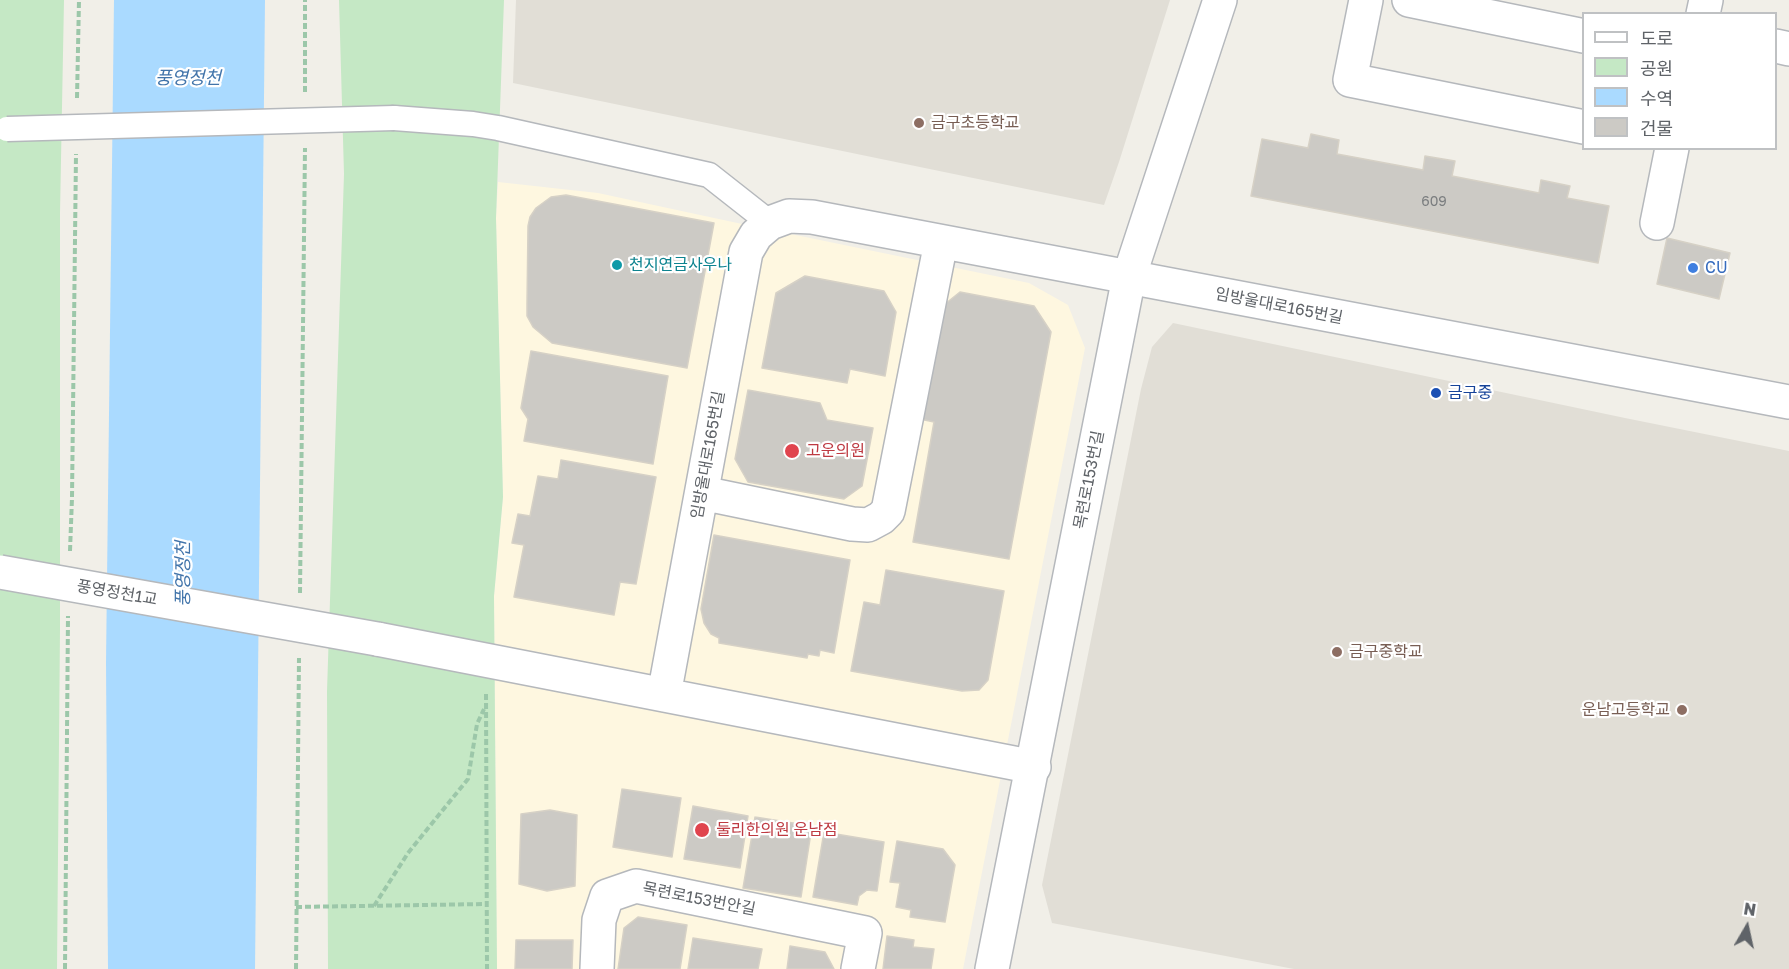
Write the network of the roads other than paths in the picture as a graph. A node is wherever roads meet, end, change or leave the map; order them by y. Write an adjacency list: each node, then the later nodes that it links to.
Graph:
1 (1220, 0): 11 (street, 목련로153번길)
2 (1366, 0): 5 (street)
3 (1409, 0): 4 (street)
4 (1582, 36)
5 (1582, 128)
6 (3, 129): 8 (street, bridge)
7 (1672, 150): 9 (street)
8 (770, 223): 10 (street, 임방울대로165번길); 13 (street, 임방울대로165번길)
9 (1657, 223)
10 (941, 242): 11 (street, 임방울대로165번길); 13 (street)
11 (1129, 277): 12 (street, 임방울대로165번길); 16 (street, 목련로153번길)
12 (1789, 402)
13 (702, 493): 15 (street, 임방울대로165번길)
14 (0, 572): 15 (street, 풍영정천1교, bridge)
15 (664, 695): 16 (street, 풍영정천1교)
16 (1034, 766): 19 (street, 목련로153번길)
17 (597, 969): 18 (street, 목련로153번안길)
18 (858, 969)
19 (992, 969)

